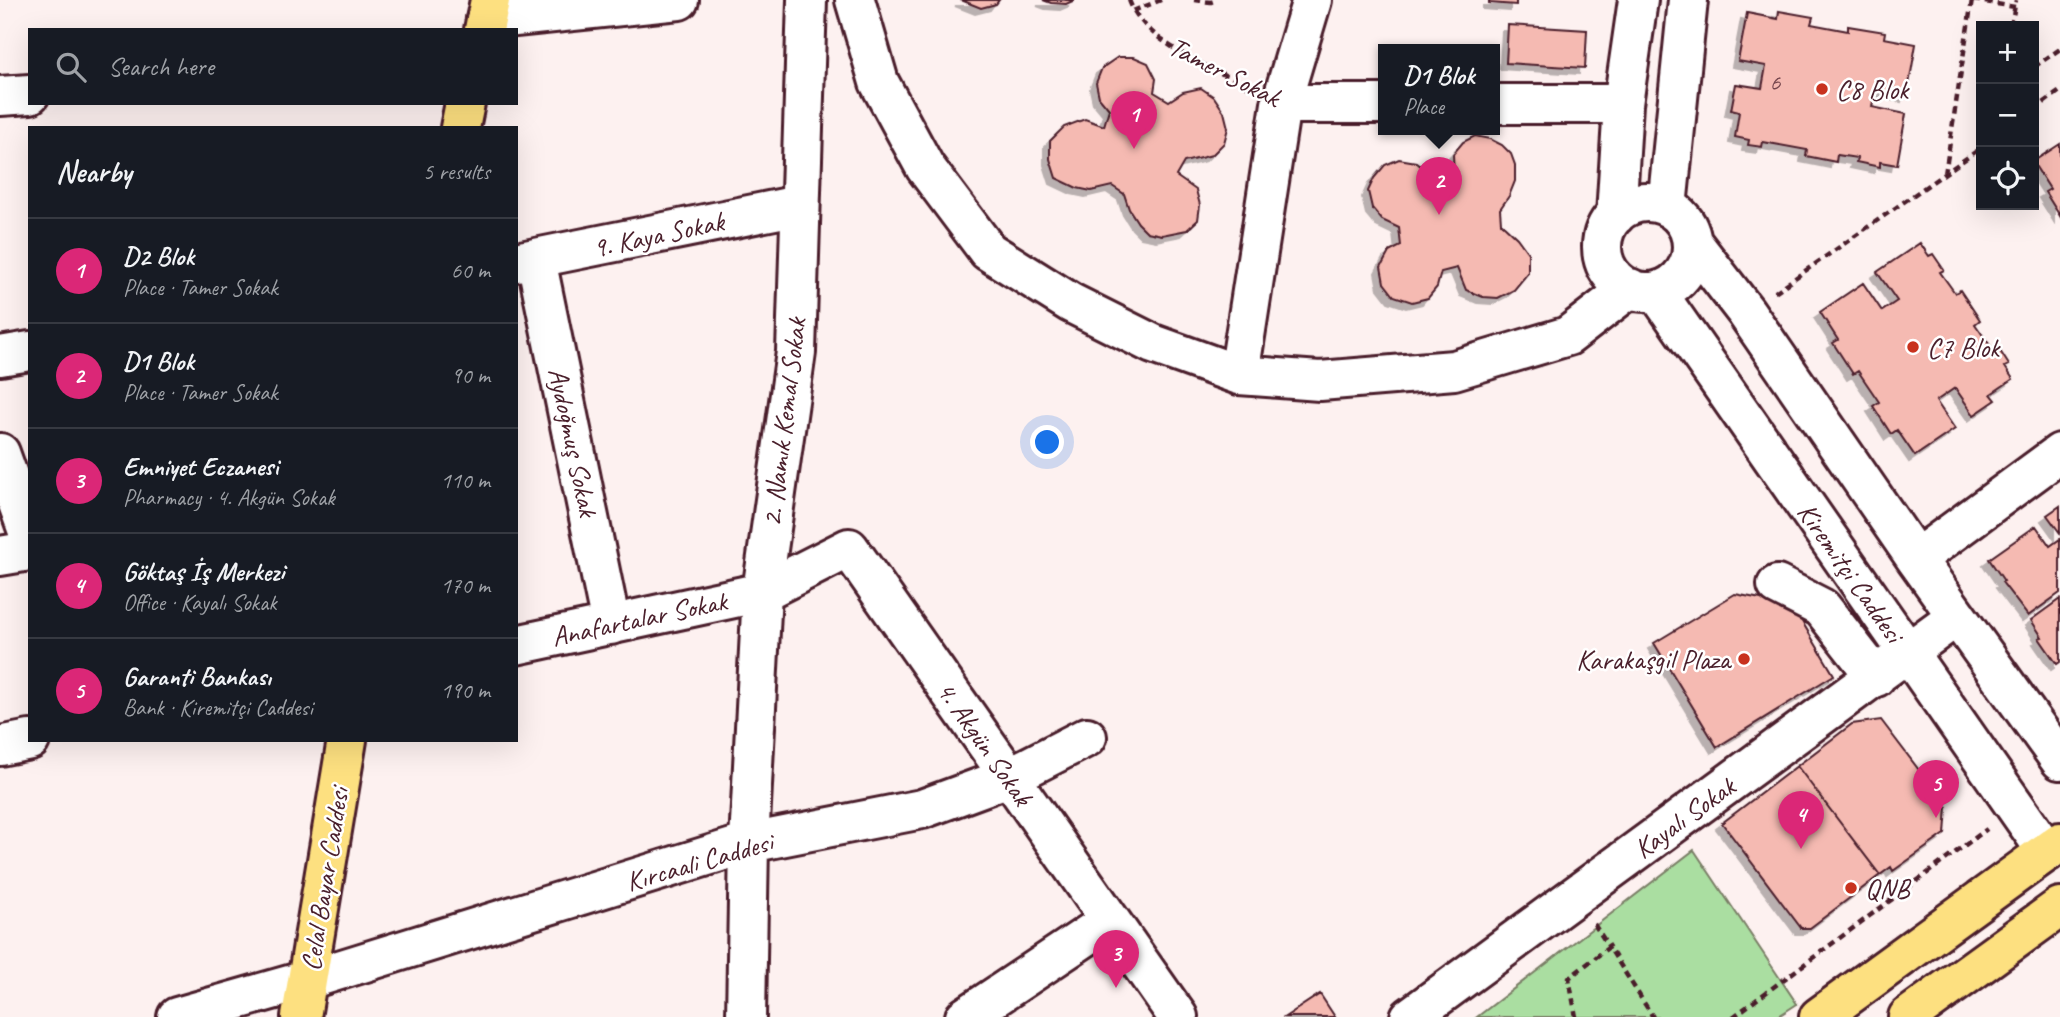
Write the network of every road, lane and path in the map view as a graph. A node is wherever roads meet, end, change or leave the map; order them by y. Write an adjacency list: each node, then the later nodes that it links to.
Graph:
1 (680, 0): 15 (street)
2 (807, 0): 31 (street, 2. Namık Kemal Sokak)
3 (855, 0): 40 (street)
4 (1129, 0): 14 (path, Tamer Sokak)
5 (1161, 0): 14 (path)
6 (1194, 0): 7 (path)
7 (1217, 0)
8 (1312, 0): 22 (street)
9 (1639, 0): 25 (street)
10 (1688, 0): 32 (street)
11 (1973, 0): 13 (path); 30 (path)
12 (2016, 0): 13 (path)
13 (2015, 7): 16 (path)
14 (1133, 11): 22 (path, Tamer Sokak)
15 (487, 17)
16 (2012, 21)
17 (2060, 49): 18 (path)
18 (2039, 64)
19 (2060, 90): 27 (path)
20 (28, 94): 21 (street)
21 (0, 96)
22 (1281, 104): 23 (street, Tamer Sokak); 40 (street)
23 (1378, 104)
24 (1500, 104): 25 (street)
25 (1623, 104): 33 (street)
26 (466, 105): 28 (main road)
27 (2039, 106)
28 (460, 126)
29 (1976, 152): 30 (path)
30 (1944, 175): 37 (path)
31 (799, 205): 35 (street, 9. Kaya Sokak); 48 (street, 2. Namık Kemal Sokak)
32 (1667, 207): 33 (street); 34 (street)
33 (1616, 215): 36 (street)
34 (1692, 242): 36 (street); 37 (street)
35 (526, 261): 50 (street, Aydoğmuş Sokak)
36 (1643, 290): 40 (street); 52 (street, Kiremitçi Caddesi)
37 (1746, 312): 46 (street)
38 (28, 351): 39 (street)
39 (0, 356)
40 (1239, 375)
41 (0, 453): 43 (street)
42 (2060, 453): 46 (street)
43 (28, 531)
44 (28, 551): 45 (street)
45 (0, 556)
46 (1916, 559): 49 (street)
47 (1777, 585): 53 (street)
48 (762, 592): 50 (street, Anafartalar Sokak); 59 (street, 4. Akgün Sokak); 61 (street, 2. Namık Kemal Sokak)
49 (1957, 616): 52 (street, Kayalı Sokak); 58 (street)
50 (611, 625): 51 (street, Anafartalar Sokak)
51 (518, 645)
52 (1908, 653): 53 (street, Kayalı Sokak); 60 (street, Kiremitçi Caddesi)
53 (1876, 677): 70 (street, Kayalı Sokak)
54 (1087, 737): 59 (street, Kırcaali Caddesi)
55 (28, 740): 57 (street)
56 (347, 742): 65 (main road, Celal Bayar Caddesi)
57 (0, 746)
58 (2060, 760)
59 (1009, 777): 61 (street, Kırcaali Caddesi); 64 (street, 4. Akgün Sokak)
60 (2016, 808): 62 (street, Kiremitçi Caddesi); 73 (path)
61 (749, 843): 65 (street, Kırcaali Caddesi); 67 (street, 2. Namık Kemal Sokak)
62 (2053, 847): 74 (main road)
63 (2060, 907): 75 (main road)
64 (1110, 921): 68 (street); 69 (street, 4. Akgün Sokak)
65 (304, 999): 66 (street, Kırcaali Caddesi)
66 (177, 1017)
67 (746, 1017)
68 (965, 1017)
69 (1178, 1017)
70 (1410, 1017)
71 (1576, 1017): 72 (path)
72 (1653, 1017)
73 (1733, 1017)
74 (1819, 1017)
75 (1908, 1017)

